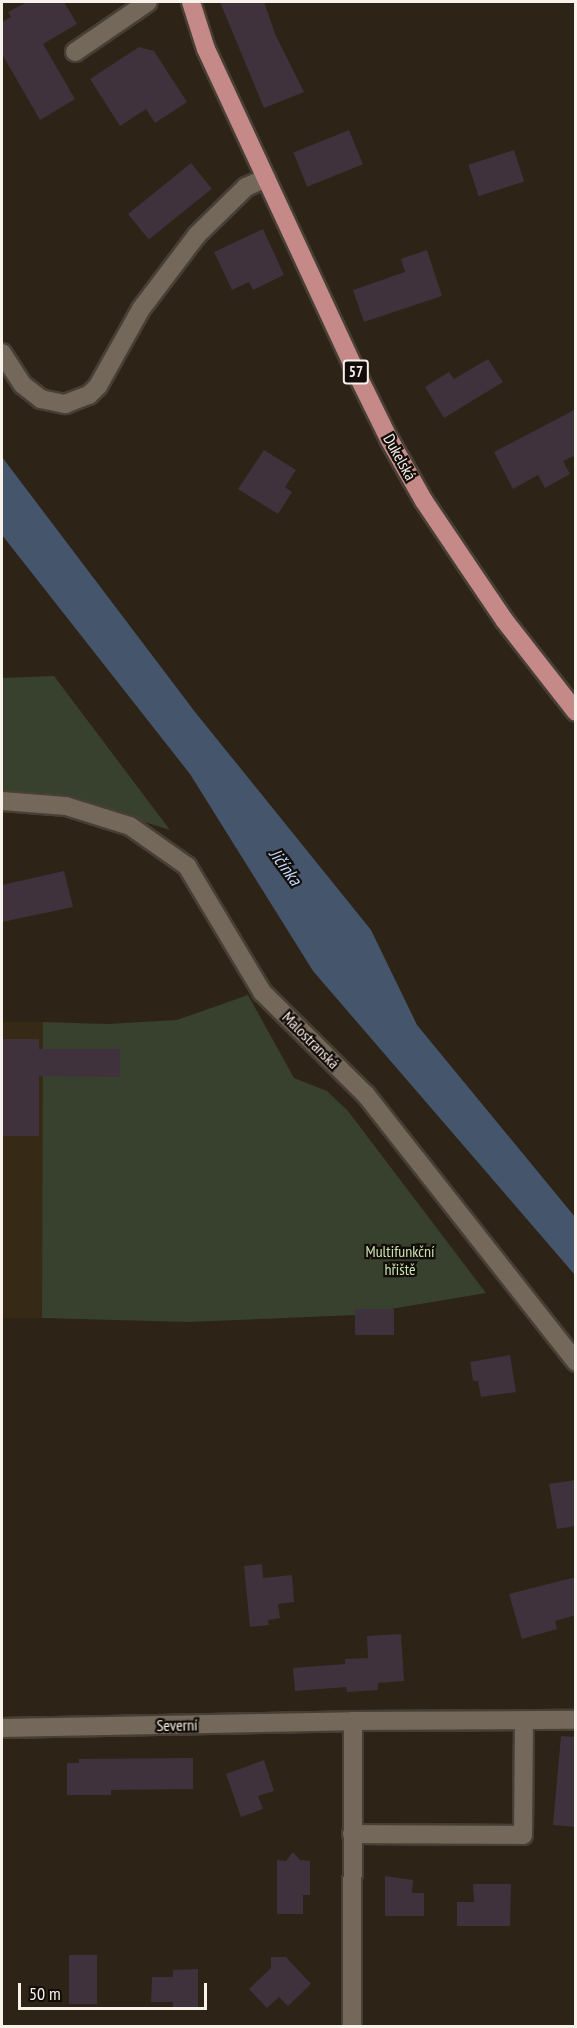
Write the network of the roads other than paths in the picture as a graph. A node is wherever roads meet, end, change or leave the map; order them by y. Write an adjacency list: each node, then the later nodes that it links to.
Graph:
1 (147, 2): 3 (street)
2 (191, 2): 4 (main road, Dukelská / 57)
3 (75, 52)
4 (266, 178): 5 (street); 6 (main road, Dukelská / 57)
5 (2, 353)
6 (576, 712)
7 (2, 801): 8 (street, Malostranská)
8 (576, 1362)
9 (524, 1720): 10 (street, Severní); 11 (street, Severní); 13 (street)
10 (576, 1720)
11 (352, 1721): 12 (street, Severní); 13 (street)
12 (2, 1728)
13 (352, 1834): 14 (street)
14 (352, 2026)

